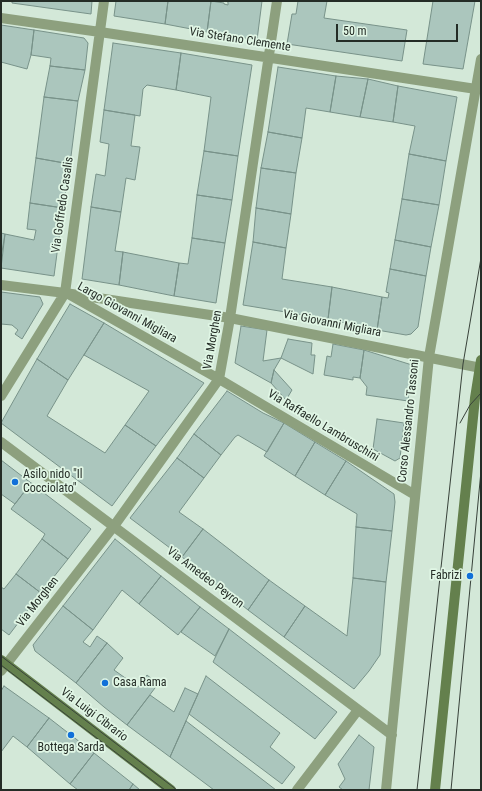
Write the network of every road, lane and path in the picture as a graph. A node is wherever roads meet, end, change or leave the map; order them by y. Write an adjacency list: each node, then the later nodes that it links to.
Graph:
1 (104, 1): 4 (street, Via Goffredo Casalis)
2 (277, 1): 5 (street, Via Morghen)
3 (1, 18): 4 (street, Via Stefano Clemente)
4 (100, 32): 5 (street, Via Stefano Clemente); 9 (street, Via Goffredo Casalis)
5 (269, 58): 7 (street, Via Stefano Clemente); 10 (street, Via Morghen)
6 (481, 58): 7 (street, Corso Alessandro Tassoni)
7 (476, 89): 11 (street, Corso Alessandro Tassoni)
8 (1, 285): 9 (street)
9 (65, 293): 10 (street, Largo Giovanni Migliara); 13 (street, Largo Giovanni Migliara); 14 (street, Via Goffredo Casalis)
10 (230, 318): 11 (street, Via Giovanni Migliara); 13 (street, Via Morghen)
11 (429, 357): 12 (street, Via Giovanni Migliara); 16 (street, Corso Alessandro Tassoni)
12 (481, 365): 24 (main road)
13 (219, 379): 16 (street, Via Raffaello Lambruschini); 17 (street, Via Morghen)
14 (1, 396)
15 (1, 442): 17 (street, Via Amedeo Peyron)
16 (415, 495): 20 (street, Corso Alessandro Tassoni)
17 (114, 526): 18 (street, Via Morghen); 19 (street, Via Amedeo Peyron)
18 (3, 665): 21 (main road, Via Luigi Cibrario)
19 (358, 710): 20 (street, Via Amedeo Peyron); 22 (street)
20 (392, 735): 23 (street, Corso Alessandro Tassoni)
21 (171, 790)
22 (297, 790)
23 (386, 790)
24 (435, 790)

